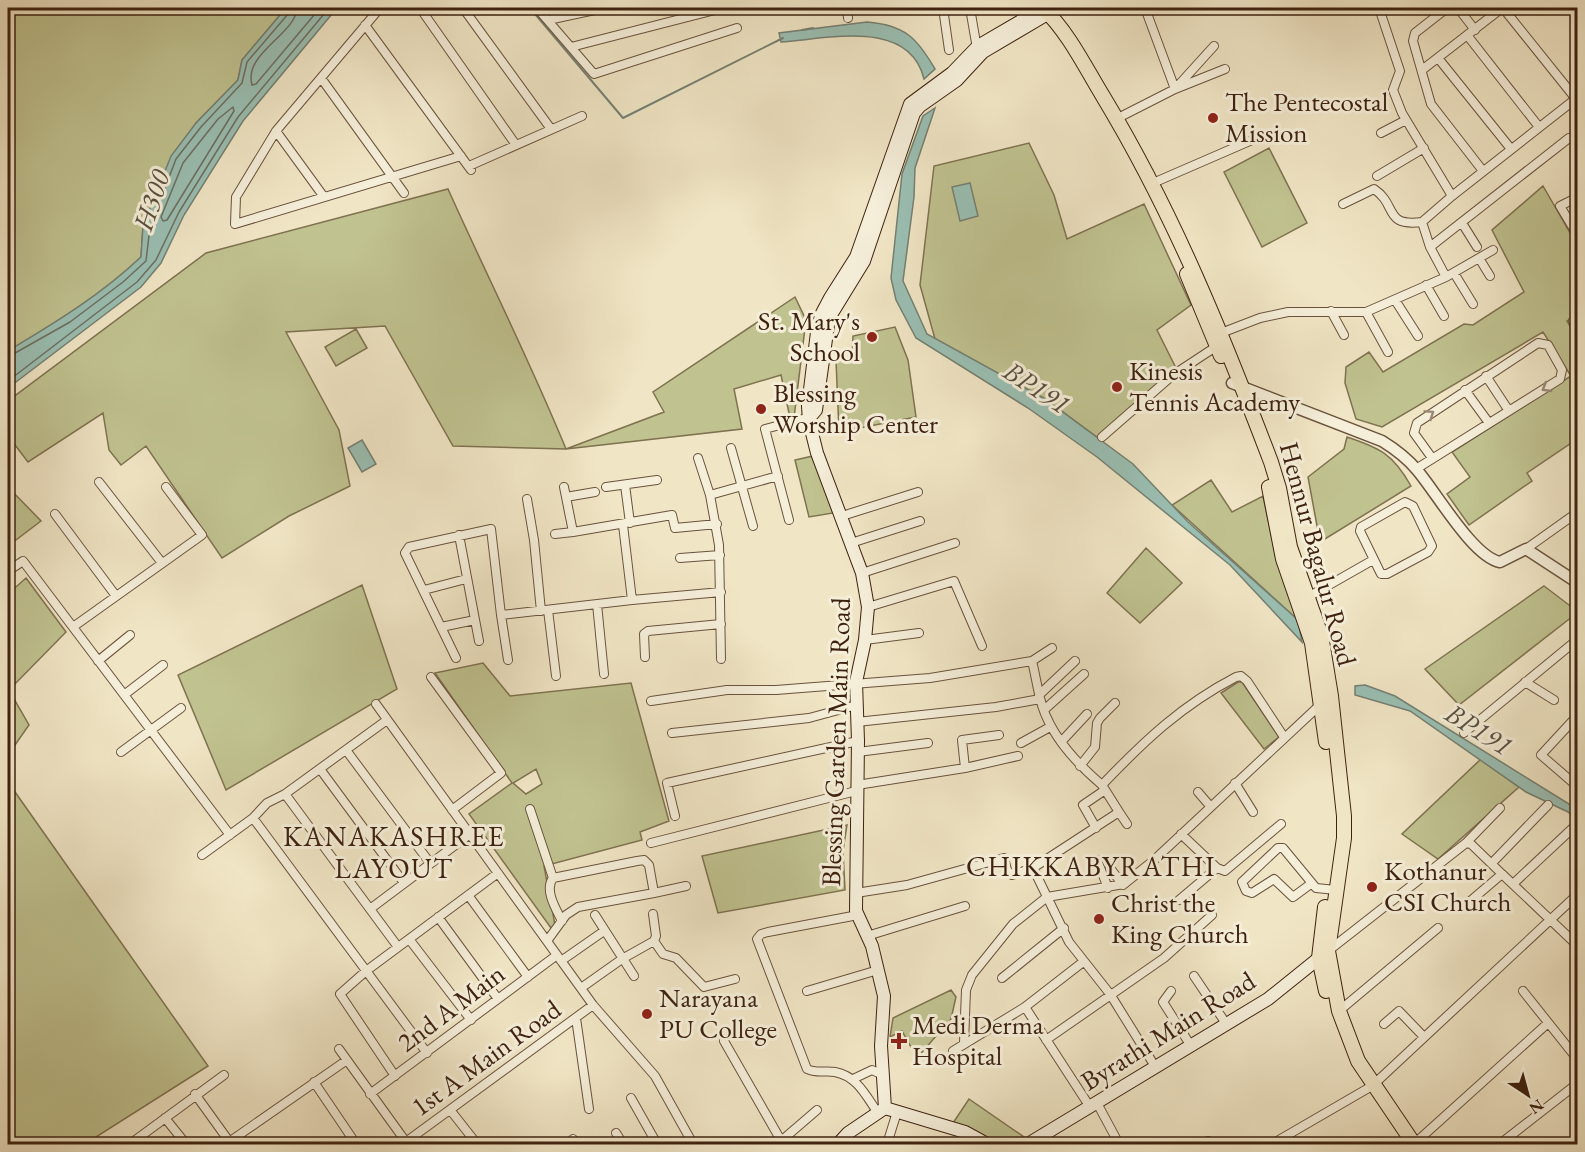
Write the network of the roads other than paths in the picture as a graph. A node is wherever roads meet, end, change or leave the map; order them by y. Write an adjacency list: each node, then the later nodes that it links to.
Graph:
1 (380, 8): 18 (street)
2 (420, 8): 40 (street)
3 (463, 8): 35 (street)
4 (537, 8): 17 (street)
5 (604, 8): 17 (street)
6 (723, 8): 23 (street)
7 (847, 8): 16 (street)
8 (943, 8): 24 (street)
9 (970, 8): 21 (street)
10 (1145, 8): 29 (street)
11 (1379, 8): 33 (street)
12 (1447, 8): 27 (street)
13 (1458, 8): 20 (street)
14 (1502, 8): 20 (street); 30 (street)
15 (1042, 11): 32 (main road, Hennur Bagalur Road); 73 (main road, Hennur Bagalur Road); 79 (main road, Blessing Garden Main Road)
16 (848, 18)
17 (548, 20): 23 (street)
18 (365, 25): 28 (street); 43 (street)
19 (737, 28): 23 (street)
20 (1471, 32): 25 (street); 34 (street)
21 (976, 43)
22 (1214, 46): 29 (street)
23 (571, 47)
24 (949, 50)
25 (1438, 58): 27 (street); 42 (street)
26 (1225, 69): 29 (street)
27 (1422, 70): 44 (street)
28 (321, 78): 36 (street); 46 (street)
29 (1175, 89): 32 (street)
30 (1577, 98): 34 (street)
31 (582, 116): 35 (street)
32 (1116, 118): 47 (main road, Hennur Bagalur Road)
33 (1406, 120): 37 (street); 41 (street)
34 (1539, 127): 42 (street)
35 (551, 129): 40 (street)
36 (276, 131): 50 (street); 50 (street)
37 (1381, 133)
38 (1259, 137): 47 (street)
39 (1569, 138): 54 (street)
40 (516, 145): 43 (street)
41 (1424, 148): 45 (street); 49 (street)
42 (1511, 149): 44 (street)
43 (461, 156): 46 (street)
44 (1483, 171): 49 (street)
45 (1377, 176)
46 (392, 177): 48 (street); 50 (street)
47 (1153, 183): 70 (main road, Hennur Bagalur Road)
48 (404, 193)
49 (1452, 196): 53 (street)
50 (324, 197)
51 (1578, 197): 55 (street)
52 (1343, 204): 53 (street)
53 (1422, 222): 56 (street)
54 (1462, 223): 56 (street); 57 (street)
55 (1578, 236)
56 (1430, 247): 60 (street)
57 (1477, 247)
58 (1493, 250): 59 (street)
59 (1479, 258): 60 (street); 61 (street)
60 (1450, 275): 62 (street); 64 (street)
61 (1490, 276)
62 (1426, 285): 63 (street); 67 (street)
63 (1395, 300): 66 (street); 72 (street)
64 (1473, 304)
65 (1331, 311): 66 (street); 70 (street); 71 (street)
66 (1366, 312): 74 (street)
67 (1444, 316)
68 (1575, 319): 69 (street)
69 (1578, 332)
70 (1221, 333): 76 (main road, Hennur Bagalur Road)
71 (1344, 334)
72 (1418, 336)
73 (1217, 346): 76 (main road, Hennur Bagalur Road); 81 (street)
74 (1388, 352)
75 (1486, 376): 77 (street); 78 (street); 78 (street, one-way to 78)
76 (1237, 385): 85 (street); 124 (main road, Hennur Bagalur Road); 141 (main road, Hennur Bagalur Road)
77 (1465, 390): 80 (street); 84 (street, one-way to 77)
78 (1509, 411): 80 (street)
79 (810, 417): 86 (street); 101 (main road, Blessing Garden Main Road)
80 (1489, 423): 84 (street)
81 (1102, 437)
82 (731, 448): 90 (street)
83 (698, 458): 96 (street)
84 (1432, 459): 85 (street)
85 (1416, 469): 112 (street)
86 (778, 476): 90 (street); 102 (street)
87 (657, 480): 89 (street)
88 (99, 482): 116 (street)
89 (625, 485): 93 (street); 104 (street)
90 (742, 486): 96 (street); 106 (street)
91 (166, 487): 116 (street)
92 (564, 487): 97 (street)
93 (606, 487)
94 (595, 492): 97 (street)
95 (918, 492): 101 (street)
96 (710, 495): 105 (street)
97 (566, 497): 107 (street)
98 (526, 499): 128 (street)
99 (1578, 512): 112 (street)
100 (55, 514): 123 (street)
101 (842, 516): 110 (main road, Blessing Garden Main Road)
102 (789, 520)
103 (920, 521): 110 (street)
104 (627, 524): 105 (street); 107 (street); 125 (street)
105 (717, 524): 113 (street)
106 (753, 526)
107 (573, 532): 108 (street)
108 (555, 534)
109 (459, 535): 119 (street); 121 (street); 129 (street)
110 (851, 543): 118 (main road, Blessing Garden Main Road)
111 (955, 543): 118 (street)
112 (1526, 549): 120 (street)
113 (720, 555): 114 (street); 122 (street)
114 (680, 558)
115 (1373, 560): 115 (street); 124 (street)
116 (162, 563): 123 (street)
117 (8, 571): 132 (street)
118 (862, 573): 127 (main road, Blessing Garden Main Road)
119 (466, 579): 121 (street); 130 (street)
120 (1578, 583)
121 (424, 590): 133 (street)
122 (721, 592): 125 (street); 131 (street)
123 (116, 596): 132 (street)
124 (1308, 597): 141 (main road, Hennur Bagalur Road)
125 (632, 600): 126 (street)
126 (597, 604): 128 (street); 150 (street)
127 (868, 607): 137 (main road, Blessing Garden Main Road); 139 (street)
128 (545, 610): 129 (street); 152 (street)
129 (501, 615): 145 (street)
130 (475, 620): 133 (street); 138 (street)
131 (721, 624): 142 (street); 144 (street)
132 (73, 627): 146 (street)
133 (441, 627): 143 (street)
134 (919, 633): 137 (street)
135 (130, 635): 146 (street)
136 (1578, 639): 155 (street)
137 (866, 640): 154 (main road, Blessing Garden Main Road)
138 (479, 641)
139 (982, 646)
140 (1052, 648): 147 (street)
141 (1319, 654): 158 (main road, Hennur Bagalur Road)
142 (645, 657)
143 (456, 658)
144 (721, 659)
145 (508, 660)
146 (98, 661): 156 (street)
147 (1032, 661): 154 (street); 157 (street)
148 (1075, 661): 157 (street)
149 (162, 664): 156 (street)
150 (604, 674)
151 (1084, 674): 165 (street)
152 (556, 676)
153 (431, 677): 196 (street)
154 (856, 682): 160 (street); 163 (main road, Blessing Garden Main Road)
155 (1525, 682): 159 (street); 173 (street)
156 (124, 695): 171 (street)
157 (1039, 697): 165 (street); 169 (street)
158 (1326, 700): 175 (street); 228 (main road, Hennur Bagalur Road)
159 (1554, 700)
160 (651, 701)
161 (1115, 703): 183 (street)
162 (376, 704): 168 (street)
163 (857, 705): 169 (main road, Blessing Garden Main Road); 172 (street)
164 (181, 708): 171 (street)
165 (1044, 710): 170 (street)
166 (1087, 714): 176 (street)
167 (1578, 715): 188 (street)
168 (387, 720): 180 (street); 196 (street)
169 (857, 722): 179 (main road, Blessing Garden Main Road)
170 (1050, 727): 176 (street); 178 (street)
171 (151, 730): 181 (street); 207 (street)
172 (672, 733)
173 (1464, 733)
174 (999, 735): 184 (street)
175 (1284, 737): 186 (street); 187 (street)
176 (1062, 742): 183 (street)
177 (928, 743): 179 (street)
178 (1021, 743)
179 (858, 746): 189 (main road, Blessing Garden Main Road); 199 (street)
180 (346, 750): 185 (street); 214 (street)
181 (121, 752)
182 (1018, 756): 184 (street)
183 (1080, 766): 187 (street)
184 (965, 768): 189 (street)
185 (320, 769): 191 (street); 222 (street)
186 (1235, 783): 193 (street); 198 (street)
187 (1104, 787): 197 (street); 204 (street)
188 (1578, 787)
189 (857, 788): 208 (street); 230 (main road, Blessing Garden Main Road)
190 (1198, 792): 193 (street)
191 (285, 794): 200 (street); 237 (street)
192 (1548, 805): 215 (street)
193 (1210, 806): 206 (street)
194 (1500, 808): 209 (street)
195 (530, 809): 221 (street)
196 (452, 810): 205 (street)
197 (1119, 812): 201 (street); 204 (street)
198 (1253, 812)
199 (675, 816)
200 (253, 818): 207 (street); 259 (street)
201 (1127, 824)
202 (1281, 824): 218 (street)
203 (1576, 825): 224 (street)
204 (1096, 828): 216 (street)
205 (470, 834): 214 (street); 219 (street)
206 (1181, 834): 213 (street); 218 (street)
207 (230, 835): 211 (street)
208 (651, 843)
209 (1466, 843): 215 (street); 254 (street)
210 (1147, 851): 213 (street)
211 (201, 855)
212 (1097, 860): 227 (street)
213 (1153, 861): 225 (street)
214 (429, 863): 222 (street)
215 (1492, 863): 220 (street)
216 (1034, 868): 230 (street); 233 (street)
217 (1110, 868): 225 (street)
218 (1217, 868): 234 (street)
219 (498, 873): 232 (street); 250 (street)
220 (1502, 874): 224 (street); 235 (street)
221 (553, 878): 229 (street); 244 (street)
222 (404, 883): 237 (street)
223 (1312, 884): 223 (street); 228 (street)
224 (1513, 884): 243 (street)
225 (1123, 885): 227 (street)
226 (686, 886): 229 (street)
227 (1108, 888): 233 (street)
228 (1332, 890): 254 (main road, Hennur Bagalur Road)
229 (654, 893): 244 (street)
230 (856, 893): 240 (main road, Blessing Garden Main Road)
231 (1578, 894): 243 (street)
232 (468, 895): 242 (street); 262 (street)
233 (1047, 897): 245 (street); 282 (street)
234 (1179, 900)
235 (1468, 903)
236 (965, 906): 248 (street)
237 (370, 909): 253 (street)
238 (653, 914): 251 (street)
239 (595, 915): 247 (street)
240 (858, 915): 248 (main road, Blessing Garden Main Road); 294 (street)
241 (1212, 915): 269 (street)
242 (438, 917): 249 (street); 270 (street)
243 (1551, 919): 252 (street); 279 (street)
244 (562, 921): 250 (street)
245 (1064, 928): 257 (street); 263 (street)
246 (1438, 928): 273 (street)
247 (604, 931): 255 (street, 2nd A Main); 256 (street)
248 (867, 936): 258 (main road, Blessing Garden Main Road)
249 (409, 939): 253 (street); 275 (street)
250 (547, 941): 255 (street)
251 (654, 941): 256 (street); 264 (street)
252 (1578, 946)
253 (398, 947): 259 (street)
254 (1323, 955): 273 (main road, Hennur Bagalur Road); 278 (main road, Byrathi Main Road); 297 (main road, Hennur Bagalur Road)
255 (559, 958): 262 (street, 2nd A Main); 265 (street)
256 (621, 959): 260 (street); 265 (street)
257 (1083, 962): 269 (street); 272 (street)
258 (878, 970): 266 (street); 292 (main road, Blessing Garden Main Road)
259 (366, 971): 287 (street); 293 (street)
260 (634, 976)
261 (1194, 976): 278 (street)
262 (528, 977): 270 (street, 2nd A Main)
263 (1002, 978)
264 (735, 979)
265 (581, 988): 271 (street)
266 (807, 991)
267 (1171, 991): 283 (street)
268 (1522, 991): 276 (street)
269 (1110, 994): 280 (street); 290 (street)
270 (498, 999): 275 (street, 2nd A Main)
271 (593, 1005): 274 (street, 1st A Main Road); 318 (street)
272 (1025, 1007): 280 (street); 282 (street)
273 (1339, 1011): 297 (main road, Hennur Bagalur Road)
274 (576, 1018): 302 (street); 304 (street, 1st A Main Road)
275 (471, 1020): 287 (street, 2nd A Main)
276 (1548, 1023): 285 (street); 326 (street)
277 (1384, 1024): 279 (street)
278 (1227, 1025): 283 (main road, Byrathi Main Road)
279 (1424, 1036): 297 (street)
280 (1046, 1040): 301 (street)
281 (724, 1041): 311 (street)
282 (964, 1043): 286 (street)
283 (1191, 1047): 290 (main road, Byrathi Main Road)
284 (339, 1048): 288 (street)
285 (1574, 1049): 289 (street)
286 (954, 1051)
287 (427, 1053): 293 (street, 2nd A Main)
288 (347, 1060): 295 (street); 299 (street)
289 (1578, 1060)
290 (1156, 1068): 301 (main road, Byrathi Main Road)
291 (224, 1075): 298 (street)
292 (883, 1075): 294 (street); 305 (main road, Blessing Garden Main Road)
293 (395, 1076): 299 (street, 2nd A Main)
294 (853, 1078): 305 (street)
295 (314, 1082): 309 (street); 314 (street)
296 (1578, 1083): 327 (street)
297 (1369, 1088): 324 (street); 325 (main road, Hennur Bagalur Road); 326 (main road, Hennur Bagalur Road)
298 (195, 1094): 306 (street); 309 (street)
299 (370, 1094): 310 (street)
300 (631, 1098): 317 (street)
301 (1093, 1105): 322 (main road, Byrathi Main Road); 323 (street)
302 (589, 1109)
303 (817, 1110): 311 (street)
304 (452, 1111): 310 (street, 1st A Main Road); 315 (street)
305 (886, 1111): 319 (main road); 320 (street); 321 (main road)
306 (165, 1118): 308 (street); 313 (street)
307 (616, 1133): 316 (street)
308 (141, 1142): 312 (street)
309 (230, 1143)
310 (405, 1143)
311 (782, 1143)
312 (130, 1144)
313 (186, 1144)
314 (356, 1144)
315 (477, 1144)
316 (623, 1144)
317 (657, 1144)
318 (693, 1144)
319 (838, 1144)
320 (887, 1144)
321 (987, 1144)
322 (1028, 1144)
323 (1119, 1144)
324 (1272, 1144)
325 (1403, 1144)
326 (1414, 1144)
327 (1500, 1144)

